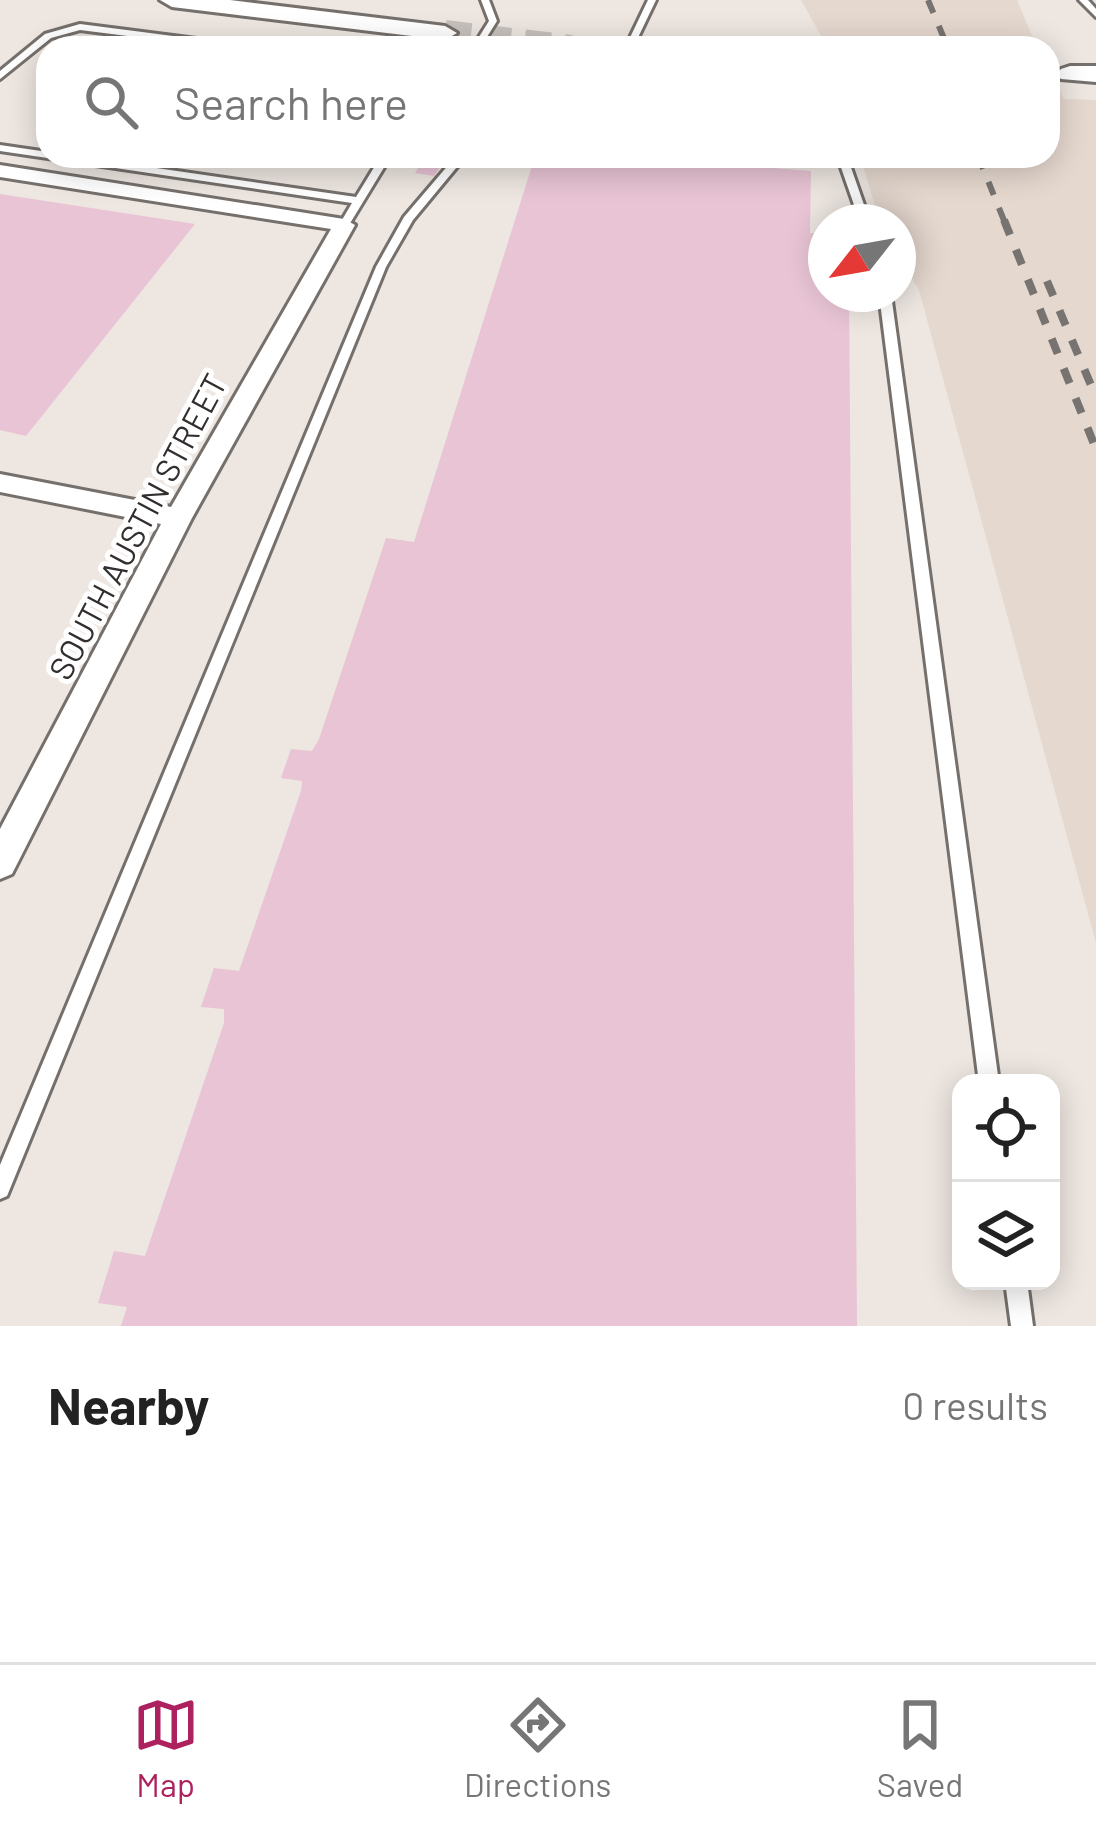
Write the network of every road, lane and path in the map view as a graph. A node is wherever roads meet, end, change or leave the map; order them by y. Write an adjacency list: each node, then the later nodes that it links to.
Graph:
1 (172, 0): 6 (main road)
2 (485, 0): 9 (lane)
3 (652, 0): 10 (lane)
4 (1083, 0): 5 (lane)
5 (1096, 14)
6 (445, 33)
7 (48, 36): 8 (lane)
8 (150, 36)
9 (484, 36)
10 (635, 36)
11 (36, 46): 12 (lane)
12 (0, 76)
13 (0, 148): 14 (lane)
14 (36, 154)
15 (133, 168): 20 (lane)
16 (379, 168): 20 (lane)
17 (451, 168): 28 (lane)
18 (846, 168): 21 (lane)
19 (0, 171): 22 (street)
20 (359, 201): 22 (lane)
21 (859, 204)
22 (344, 225): 25 (street, SOUTH AUSTIN STREET)
23 (887, 312): 27 (lane)
24 (0, 483): 25 (street)
25 (178, 518): 26 (street, SOUTH AUSTIN STREET)
26 (0, 863)
27 (988, 1074)
28 (0, 1189)
29 (1017, 1290): 30 (lane)
30 (1022, 1326)

